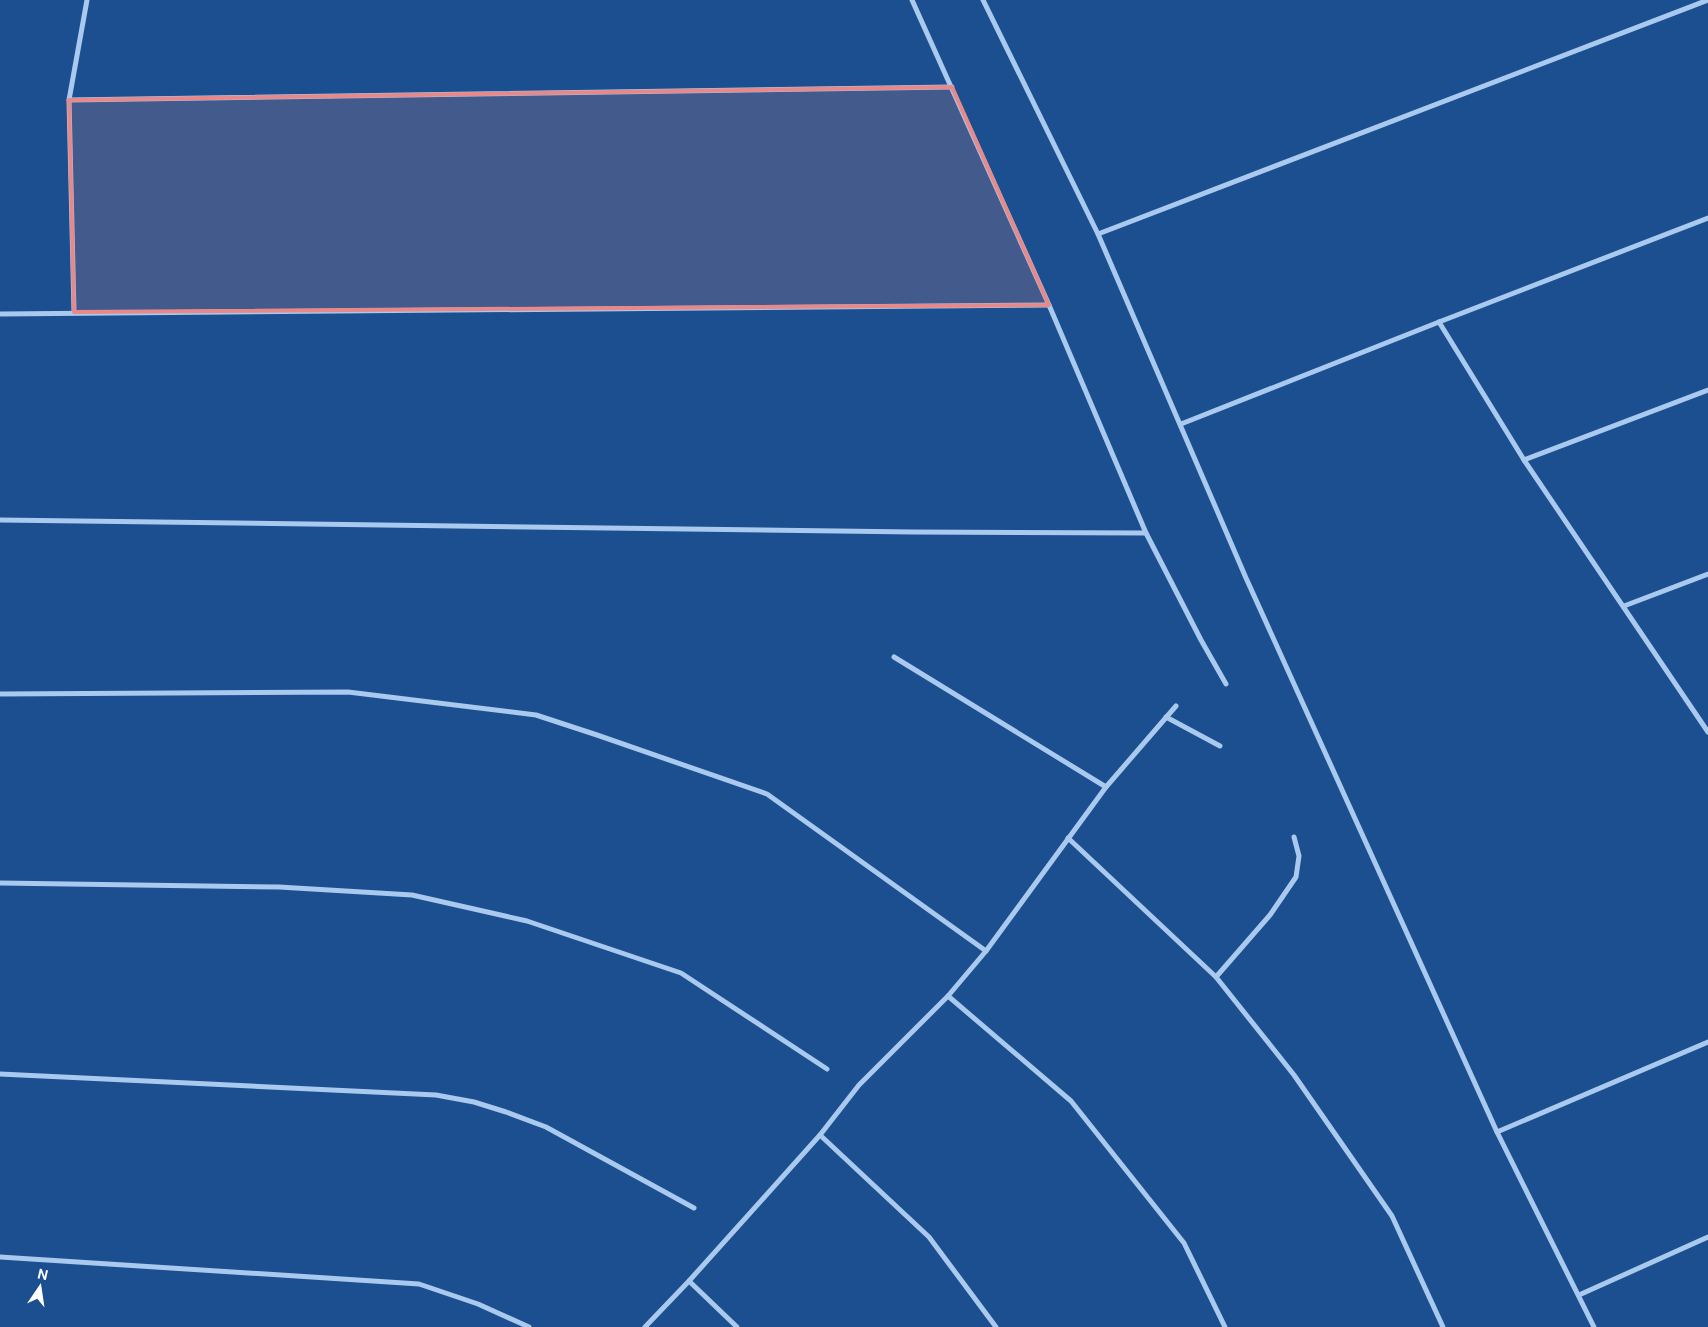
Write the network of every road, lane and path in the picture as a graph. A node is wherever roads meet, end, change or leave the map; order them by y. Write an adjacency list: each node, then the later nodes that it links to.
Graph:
1 (87, 0): 6 (street)
2 (912, 0): 5 (street)
3 (983, 0): 8 (street)
4 (1708, 0): 8 (street)
5 (952, 87): 6 (street); 9 (street)
6 (69, 100): 10 (street)
7 (1708, 218): 12 (street)
8 (1098, 234): 14 (street)
9 (1049, 305): 10 (street); 17 (street)
10 (74, 312): 11 (street)
11 (0, 314)
12 (1439, 322): 14 (street); 15 (street)
13 (1708, 390): 15 (street)
14 (1181, 424): 37 (street)
15 (1524, 460): 19 (street)
16 (0, 520): 17 (street)
17 (1146, 534): 21 (street)
18 (1708, 574): 19 (street)
19 (1624, 606): 25 (street)
20 (894, 657): 27 (street)
21 (1226, 684)
22 (0, 694): 31 (street)
23 (1176, 706): 24 (street)
24 (1166, 717): 26 (street); 27 (street)
25 (1708, 732)
26 (1220, 746)
27 (1106, 787): 29 (street)
28 (1294, 837): 32 (street)
29 (1068, 838): 31 (street); 32 (street)
30 (0, 883): 35 (street)
31 (986, 951): 33 (street)
32 (1216, 977): 49 (street)
33 (948, 996): 38 (street); 48 (street)
34 (1708, 1042): 37 (street)
35 (827, 1069)
36 (0, 1074): 39 (street)
37 (1496, 1132): 43 (street)
38 (820, 1135): 42 (street); 47 (street)
39 (694, 1208)
40 (1708, 1237): 43 (street)
41 (0, 1257): 44 (street)
42 (689, 1281): 45 (street); 46 (street)
43 (1579, 1295): 50 (street)
44 (529, 1327)
45 (645, 1327)
46 (737, 1327)
47 (996, 1327)
48 (1225, 1327)
49 (1443, 1327)
50 (1594, 1327)

